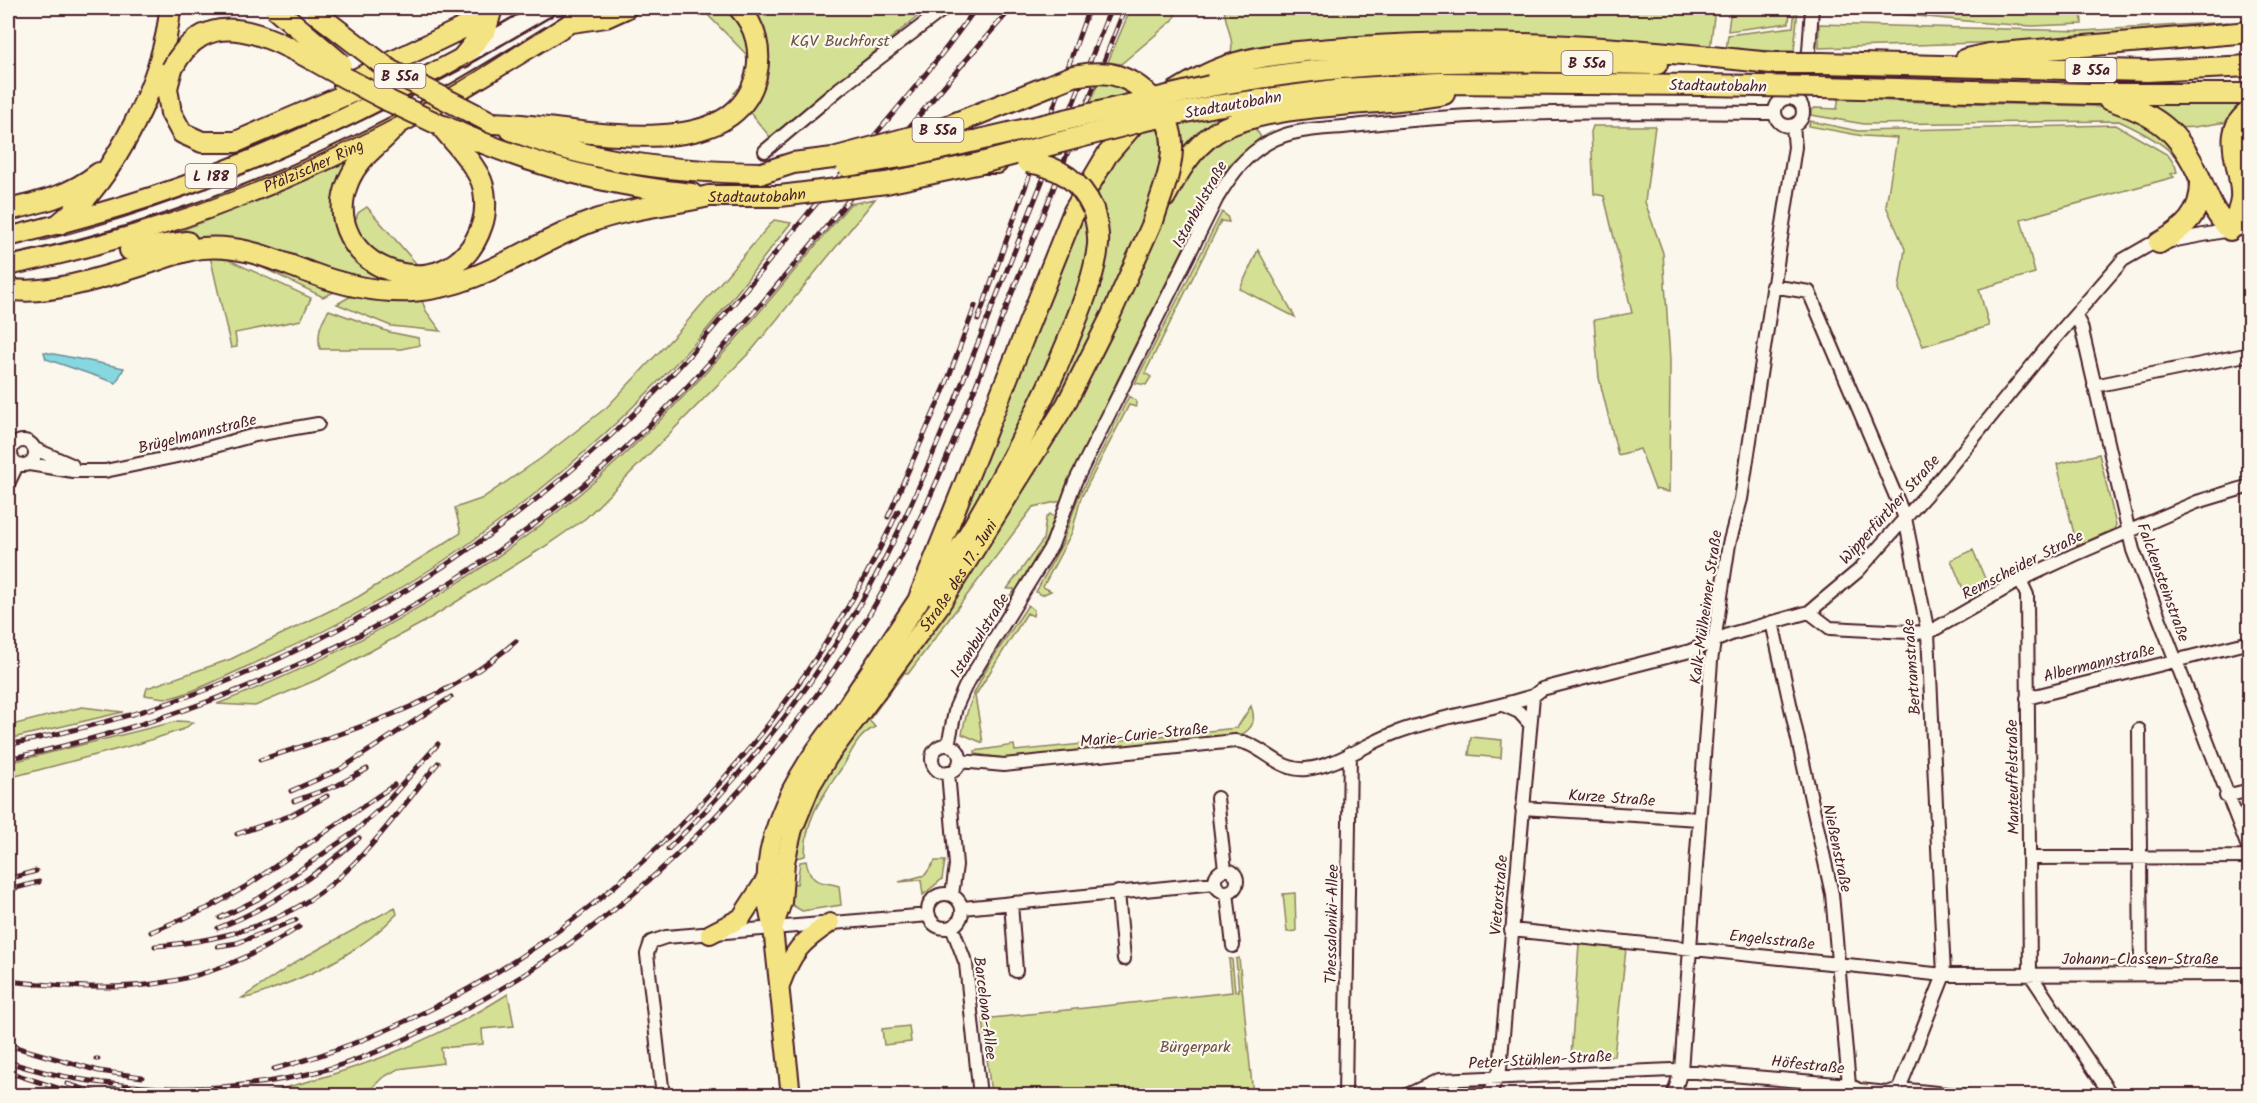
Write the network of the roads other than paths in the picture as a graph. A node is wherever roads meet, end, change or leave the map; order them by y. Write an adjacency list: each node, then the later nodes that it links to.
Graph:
1 (170, 8): 33 (highway)
2 (274, 8): 23 (highway, Stadtautobahn / B 55a, bridge)
3 (482, 8): 24 (highway)
4 (492, 8): 14 (highway)
5 (547, 8): 14 (main road, Pfälzischer Ring / L 188)
6 (595, 8): 12 (main road, Pfälzischer Ring / L 188)
7 (626, 8): 12 (highway)
8 (739, 8): 27 (highway)
9 (945, 8): 32 (street)
10 (1812, 8): 22 (street)
11 (313, 10): 27 (highway, Stadtautobahn / B 55a, bridge)
12 (572, 22): 29 (main road, Pfälzischer Ring / L 188)
13 (2250, 32): 16 (highway)
14 (463, 57): 19 (main road, Pfälzischer Ring / L 188)
15 (1771, 63): 16 (highway, Stadtautobahn / B 55a, bridge); 36 (highway, Stadtautobahn / B 55a, bridge); 78 (highway)
16 (1932, 65): 17 (highway, Stadtautobahn / B 55a)
17 (2250, 66)
18 (1491, 82): 20 (highway, Stadtautobahn / B 55a, bridge); 34 (highway, Stadtautobahn / B 55a, bridge); 42 (highway, bridge)
19 (405, 88): 24 (highway); 35 (main road, Pfälzischer Ring / L 188)
20 (2091, 94): 21 (highway, Stadtautobahn / B 55a); 38 (highway)
21 (2250, 94)
22 (1793, 99): 26 (street); 30 (street)
23 (388, 101): 28 (highway, Stadtautobahn / B 55a, bridge); 31 (highway, bridge)
24 (305, 110): 31 (highway)
25 (2250, 111): 37 (highway)
26 (1774, 113): 30 (street); 81 (street, Istanbulstraße)
27 (492, 123): 36 (highway, Stadtautobahn / B 55a)
28 (440, 125): 39 (highway, Stadtautobahn / B 55a); 52 (highway)
29 (396, 126): 40 (main road, Pfälzischer Ring / L 188); 52 (highway)
30 (1793, 126): 53 (street, Kalk-Mülheimer Straße)
31 (257, 133): 35 (main road)
32 (765, 151)
33 (115, 156): 41 (highway); 43 (highway)
34 (981, 163): 39 (highway, Stadtautobahn / B 55a, bridge); 78 (highway, bridge)
35 (234, 167): 43 (main road, Pfälzischer Ring / L 188)
36 (762, 173): 42 (highway, B 55a, bridge)
37 (2243, 176): 45 (highway)
38 (2201, 181): 45 (highway); 47 (highway)
39 (709, 196): 52 (highway)
40 (227, 203): 49 (main road); 50 (main road, Pfälzischer Ring / L 188)
41 (8, 210)
42 (1153, 221): 106 (main road, Straße des 17. Juni)
43 (59, 224): 46 (main road, Pfälzischer Ring / L 188)
44 (2250, 224): 45 (street)
45 (2240, 230): 47 (street, Wipperfürther Straße)
46 (8, 237)
47 (2159, 243): 56 (street, Wipperfürther Straße)
48 (225, 246): 49 (highway); 52 (highway); 55 (highway)
49 (130, 250)
50 (8, 266)
51 (8, 283): 55 (highway)
52 (412, 283)
53 (1772, 286): 66 (street, Bertramstraße); 72 (street, Kalk-Mülheimer Straße)
54 (8, 289): 55 (highway)
55 (34, 290)
56 (2075, 315): 58 (street, Falckensteinstraße); 66 (street, Wipperfürther Straße)
57 (2250, 354): 58 (street)
58 (2094, 386): 67 (street, Falckensteinstraße)
59 (318, 424): 63 (street, Brügelmannstraße)
60 (10, 447): 61 (street, Brügelmannstraße); 62 (street, Brügelmannstraße)
61 (34, 449): 62 (street); 63 (street, Brügelmannstraße)
62 (23, 464): 63 (street, Brügelmannstraße); 64 (street)
63 (84, 470)
64 (8, 484)
65 (2250, 486): 67 (street, Remscheider Straße)
66 (1905, 518): 69 (street, Wipperfürther Straße); 71 (street, Bertramstraße)
67 (2127, 531): 68 (street, Remscheider Straße); 74 (street, Falckensteinstraße)
68 (2020, 580): 71 (street, Remscheider Straße); 76 (street, Manteuffelstraße)
69 (1809, 612): 70 (street, Wipperfürther Straße); 71 (street)
70 (1772, 622): 72 (street, Wipperfürther Straße); 112 (street, Nießenstraße)
71 (1928, 633): 117 (street, Bertramstraße)
72 (1714, 642): 75 (street, Wipperfürther Straße); 90 (street, Kalk-Mülheimer Straße)
73 (2250, 642): 74 (street, Albermannstraße)
74 (2174, 660): 76 (street, Albermannstraße); 87 (street, Falckensteinstraße)
75 (1533, 696): 77 (street, Wipperfürther Straße); 79 (street, Vietorstraße)
76 (2027, 698): 94 (street, Manteuffelstraße)
77 (1503, 705): 79 (street); 82 (street, Wipperfürther Straße)
78 (838, 721): 96 (main road, Straße des 17. Juni)
79 (1530, 724): 89 (street, Vietorstraße)
80 (2139, 730): 92 (street)
81 (948, 745): 83 (street); 85 (street)
82 (1350, 753): 84 (street, Wipperfürther Straße); 127 (street, Thessaloniki-Allee)
83 (960, 761): 84 (street, Marie-Curie-Straße); 85 (street)
84 (1324, 765)
85 (948, 772): 100 (street)
86 (2250, 790): 87 (street)
87 (2226, 796): 91 (street, Falckensteinstraße)
88 (1217, 798): 95 (street)
89 (1522, 808): 90 (street, Kurze Straße); 107 (street, Vietorstraße)
90 (1699, 819): 110 (street, Kalk-Mülheimer Straße)
91 (2250, 852)
92 (2140, 857): 93 (street); 94 (street); 115 (street)
93 (2250, 857)
94 (2029, 858): 114 (street, Manteuffelstraße)
95 (1225, 870): 97 (street); 99 (street)
96 (767, 876): 106 (main road, Straße des 17. Juni); 108 (main road)
97 (1215, 883): 98 (street); 99 (street)
98 (1118, 892): 101 (street); 111 (street)
99 (1227, 892): 109 (street)
100 (952, 895): 102 (street); 103 (street)
101 (1011, 903): 102 (street); 113 (street)
102 (963, 908): 105 (street)
103 (928, 915): 104 (street); 105 (street)
104 (830, 923): 106 (street); 118 (main road)
105 (952, 927): 126 (street, Barcelona-Allee)
106 (773, 928): 108 (street); 118 (main road, Straße des 17. Juni)
107 (1511, 930): 110 (street, Engelsstraße); 120 (street, Vietorstraße)
108 (710, 934): 124 (street)
109 (1233, 946)
110 (1690, 948): 112 (street, Engelsstraße); 119 (street, Kalk-Mülheimer Straße)
111 (1124, 959)
112 (1839, 963): 117 (street, Engelsstraße); 121 (street, Nießenstraße)
113 (1016, 971)
114 (2030, 974): 115 (street, Johann-Classen-Straße); 117 (street, Engelsstraße); 132 (street)
115 (2141, 974): 116 (street, Johann-Classen-Straße)
116 (2250, 974)
117 (1944, 975): 122 (street, Bertramstraße)
118 (779, 987): 125 (main road, Straße des 17. Juni)
119 (1681, 1071): 120 (street, Peter-Stühlen-Straße); 121 (street, Höfestraße); 130 (street, Kalk-Mülheimer Straße)
120 (1496, 1078): 128 (street, Peter-Stühlen-Straße); 129 (street, Vietorstraße)
121 (1849, 1084): 123 (street, Höfestraße)
122 (1899, 1089): 123 (street, Höfestraße); 131 (street, Höfestraße)
123 (1878, 1094)
124 (663, 1095)
125 (791, 1095)
126 (980, 1095)
127 (1345, 1095)
128 (1405, 1095)
129 (1489, 1095)
130 (1673, 1095)
131 (1965, 1095)
132 (2111, 1095)

